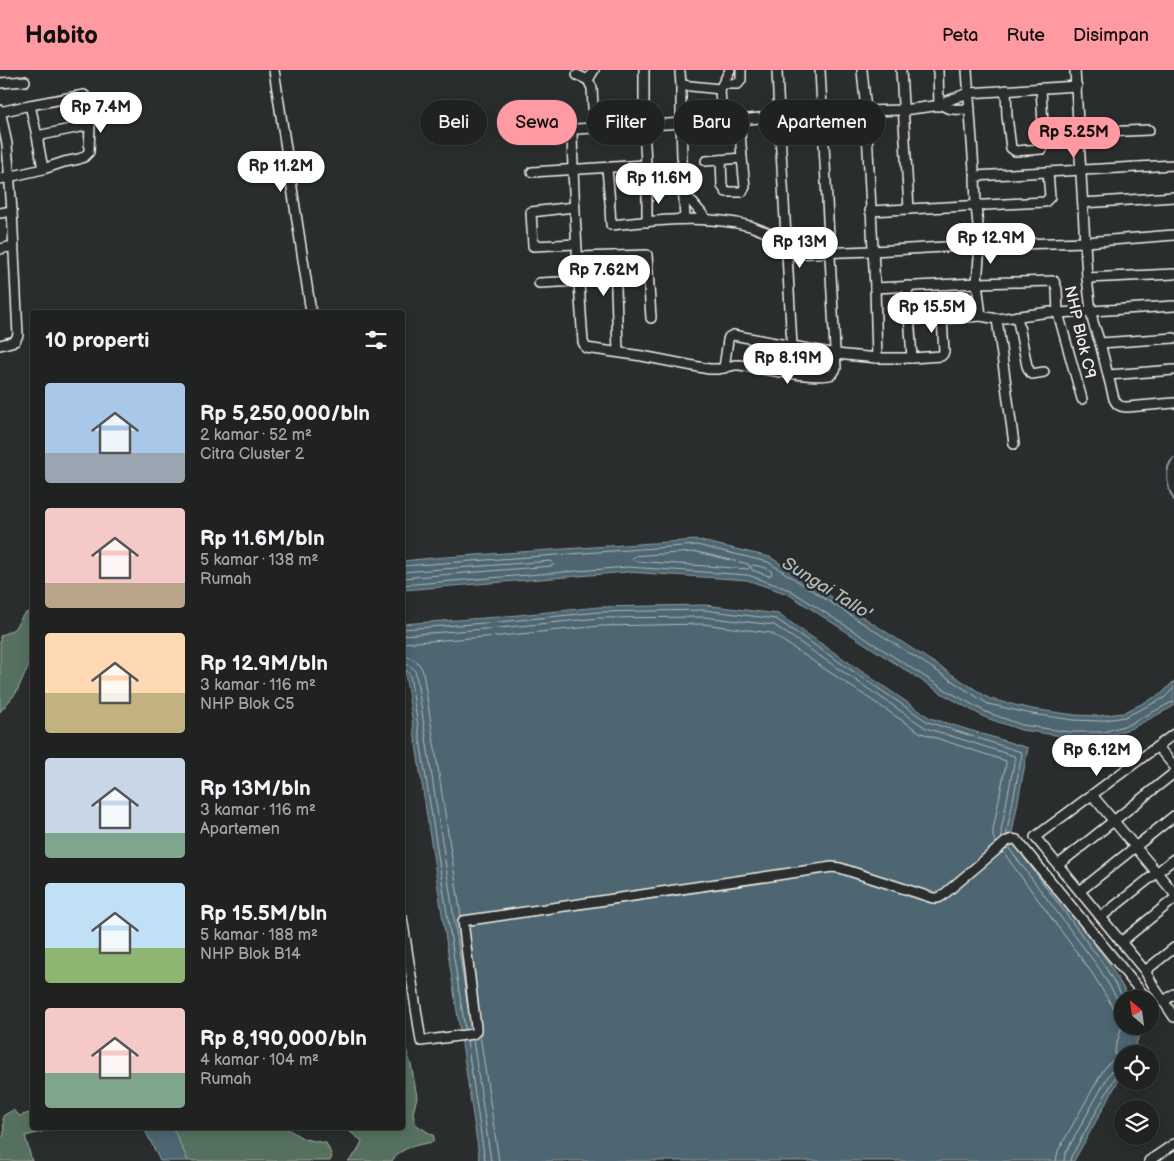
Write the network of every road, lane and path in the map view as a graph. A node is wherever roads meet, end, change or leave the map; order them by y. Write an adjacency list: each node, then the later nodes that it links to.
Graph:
1 (274, 70): 96 (street)
2 (594, 70): 15 (street)
3 (644, 70): 25 (street)
4 (730, 70): 19 (street)
5 (741, 70): 19 (street)
6 (777, 70): 28 (street)
7 (820, 70): 29 (street)
8 (862, 70): 30 (street)
9 (901, 70): 35 (street)
10 (938, 70): 32 (street)
11 (967, 70): 23 (street)
12 (1075, 70): 20 (street)
13 (680, 72): 18 (street)
14 (577, 75): 15 (street)
15 (588, 80): 24 (street)
16 (25, 81): 17 (street)
17 (0, 83)
18 (681, 85): 19 (street); 26 (street)
19 (721, 86): 27 (street)
20 (1076, 86): 21 (street); 39 (street)
21 (1041, 88): 22 (street); 22 (street)
22 (1006, 90): 23 (street)
23 (968, 93): 32 (street); 33 (street)
24 (593, 100)
25 (644, 100)
26 (681, 100)
27 (721, 100)
28 (778, 100)
29 (821, 100)
30 (865, 100)
31 (30, 105): 36 (street); 37 (street); 40 (street)
32 (941, 106): 33 (street); 35 (street)
33 (970, 109): 60 (street)
34 (885, 110): 35 (street)
35 (903, 110): 67 (street)
36 (0, 111): 41 (street)
37 (90, 125): 40 (street); 55 (street)
38 (1149, 130): 39 (street)
39 (1080, 133): 57 (street)
40 (37, 136): 55 (street)
41 (3, 145): 61 (street)
42 (572, 145): 56 (street)
43 (644, 145): 52 (street)
44 (682, 145): 62 (street)
45 (741, 145): 49 (street)
46 (781, 145): 74 (street)
47 (824, 145): 84 (street)
48 (867, 145): 68 (street)
49 (742, 158): 50 (street); 50 (street)
50 (721, 160): 51 (street)
51 (706, 161)
52 (645, 165): 54 (street); 73 (street)
53 (1174, 166): 57 (street)
54 (607, 168): 56 (street); 73 (street)
55 (42, 169): 61 (street)
56 (572, 170): 58 (street); 66 (street)
57 (1082, 171): 59 (street); 64 (street)
58 (532, 172)
59 (1048, 172): 60 (street); 65 (street)
60 (975, 173): 65 (street)
61 (5, 178): 69 (street)
62 (685, 194): 71 (street); 72 (street)
63 (1174, 197): 64 (street)
64 (1084, 203): 78 (street)
65 (976, 206): 67 (street); 80 (street)
66 (574, 207): 79 (street); 79 (street)
67 (909, 209): 68 (street)
68 (870, 210): 83 (street)
69 (12, 211): 70 (street); 81 (street)
70 (0, 213)
71 (685, 219): 72 (street); 73 (street)
72 (707, 220): 75 (street)
73 (647, 222)
74 (785, 224): 75 (street); 77 (street)
75 (766, 232): 77 (street)
76 (1174, 235): 78 (street)
77 (786, 241): 85 (street)
78 (1086, 242): 80 (street); 89 (street)
79 (576, 244): 87 (street)
80 (980, 245): 83 (street); 92 (street)
81 (13, 246): 82 (street); 107 (street)
82 (0, 249)
83 (873, 251): 84 (street); 94 (street)
84 (830, 253): 85 (street); 110 (street)
85 (787, 254): 108 (street)
86 (614, 256): 87 (street); 101 (street); 109 (street)
87 (577, 257): 90 (street)
88 (1174, 274): 89 (street)
89 (1088, 278): 97 (street)
90 (579, 281): 91 (street); 109 (street)
91 (539, 283)
92 (978, 283): 93 (street); 98 (street, NHP Blok C9); 99 (street)
93 (906, 286): 94 (street); 102 (street)
94 (875, 288): 111 (street)
95 (1174, 306): 97 (street)
96 (311, 310)
97 (1091, 311): 98 (street); 106 (street)
98 (1058, 313): 100 (street); 117 (street, NHP Blok C9)
99 (980, 316): 103 (street); 104 (street)
100 (1017, 316): 104 (street); 115 (street)
101 (652, 318)
102 (909, 319): 103 (street); 112 (street)
103 (942, 319): 112 (street)
104 (996, 319): 119 (street)
105 (1174, 338): 106 (street)
106 (1100, 343): 116 (street)
107 (0, 345)
108 (792, 346): 110 (street); 113 (street)
109 (618, 352): 113 (street)
110 (836, 354): 111 (street); 113 (street)
111 (874, 358): 112 (street)
112 (912, 358)
113 (724, 368)
114 (1174, 370): 116 (street)
115 (1044, 372)
116 (1108, 375): 118 (street)
117 (1082, 399)
118 (1174, 403)
119 (1014, 444)
120 (1174, 734): 121 (street)
121 (1158, 747): 122 (street); 124 (street)
122 (1174, 766)
123 (1174, 773): 126 (street)
124 (1092, 796): 126 (street); 129 (street)
125 (1174, 816): 127 (street)
126 (1113, 821): 127 (street); 129 (street)
127 (1135, 847): 130 (street); 131 (street)
128 (1174, 859): 130 (street)
129 (1058, 864): 131 (street)
130 (1156, 873): 132 (street); 134 (street)
131 (1080, 891): 134 (street)
132 (1174, 893)
133 (1174, 899): 136 (street)
134 (1101, 917): 136 (street)
135 (405, 937): 139 (street)
136 (1121, 942): 138 (street)
137 (1174, 948): 138 (street)
138 (1146, 973): 139 (street); 142 (street)
139 (1135, 985): 140 (street)
140 (1139, 990)
141 (1174, 994): 142 (street)
142 (1163, 1002): 143 (street)
143 (1174, 1017)
144 (1174, 1144): 145 (street)
145 (1149, 1161)

